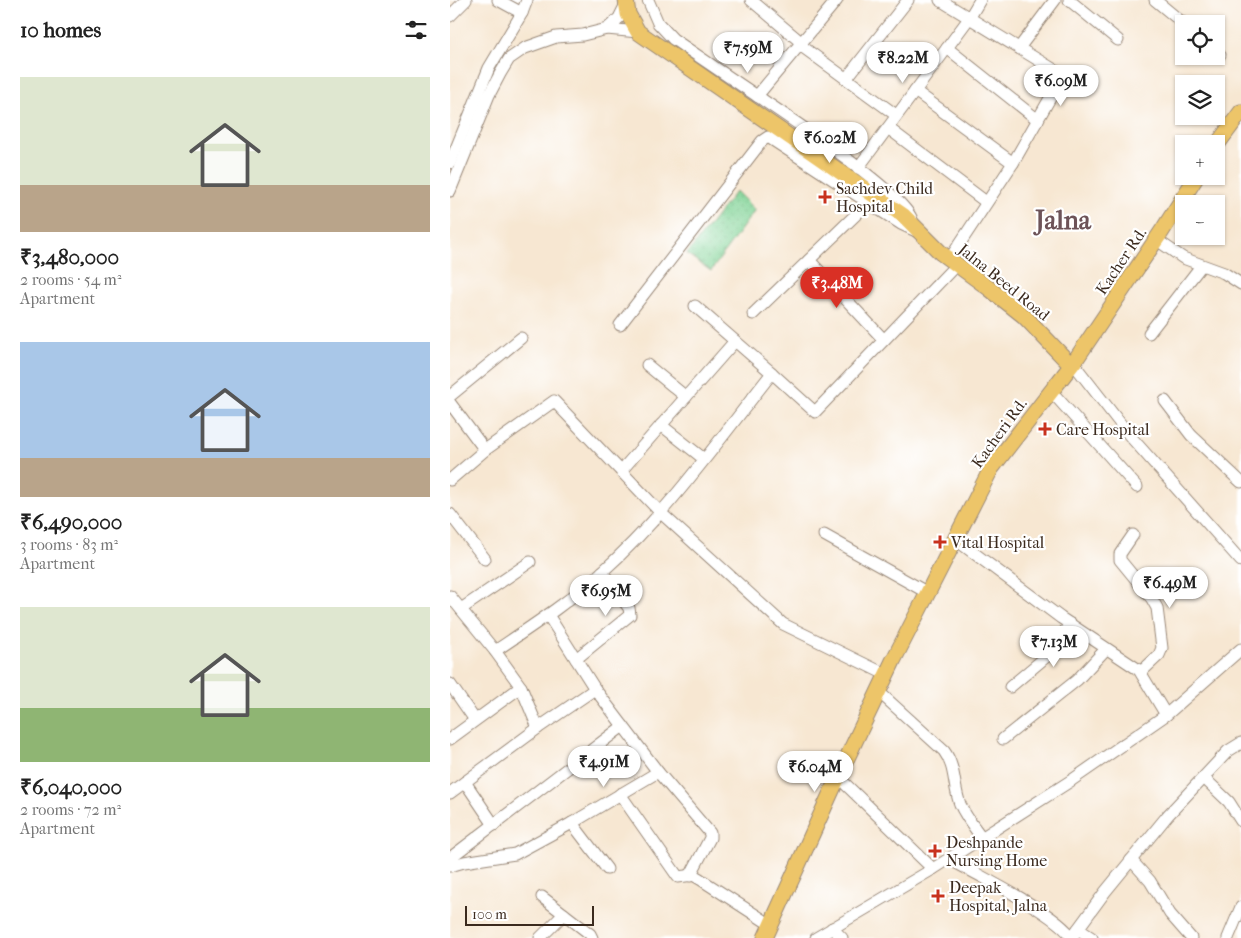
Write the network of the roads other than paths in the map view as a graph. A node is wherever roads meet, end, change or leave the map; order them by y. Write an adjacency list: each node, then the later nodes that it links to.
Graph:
1 (466, 0): 15 (street)
2 (498, 0): 14 (street)
3 (526, 0): 14 (street)
4 (648, 0): 26 (street)
5 (751, 0): 21 (street)
6 (837, 0): 21 (street)
7 (908, 0): 24 (street)
8 (940, 0): 16 (street)
9 (980, 0): 16 (street)
10 (1055, 0): 23 (street)
11 (1069, 0): 20 (street)
12 (1155, 0): 17 (street)
13 (626, 2): 18 (street); 19 (main road)
14 (522, 13): 32 (street)
15 (450, 16)
16 (970, 17): 22 (street); 23 (street)
17 (1175, 17)
18 (608, 29): 19 (street); 36 (street)
19 (638, 32): 39 (main road, Jalna Beed Road)
20 (1118, 40)
21 (801, 44): 24 (street); 26 (street)
22 (947, 48): 25 (street); 29 (street)
23 (1019, 48): 29 (street)
24 (846, 79): 28 (street)
25 (915, 91): 28 (street); 33 (street)
26 (757, 96): 34 (street)
27 (1241, 112): 31 (main road)
28 (896, 115): 30 (street)
29 (1038, 120): 33 (street)
30 (888, 128): 34 (street); 37 (street)
31 (1224, 135)
32 (450, 163)
33 (1013, 163): 37 (street)
34 (858, 168): 39 (street)
35 (1190, 185): 40 (main road, Kacher Rd.)
36 (450, 191)
37 (986, 202): 42 (street)
38 (868, 203): 39 (street); 41 (street); 47 (street)
39 (918, 230): 42 (main road, Jalna Beed Road)
40 (1156, 240): 43 (street); 52 (main road, Kacher Rd.)
41 (809, 260): 46 (street); 50 (street)
42 (952, 262): 50 (street); 52 (main road, Jalna Beed Road)
43 (1201, 266): 44 (street); 48 (street)
44 (1241, 284)
45 (695, 306): 51 (street)
46 (753, 314)
47 (620, 325)
48 (1149, 333)
49 (521, 338): 56 (street)
50 (884, 340): 54 (street)
51 (735, 341): 54 (street); 57 (street)
52 (1073, 363): 55 (main road, Kacheri Rd.); 73 (street)
53 (647, 365): 57 (street)
54 (772, 374): 62 (street)
55 (1052, 391): 66 (street); 71 (main road, Kacheri Rd.)
56 (450, 396)
57 (686, 397): 60 (street)
58 (1165, 400): 65 (street)
59 (450, 402): 61 (street)
60 (661, 425): 62 (street); 63 (street)
61 (485, 450): 63 (street); 64 (street)
62 (704, 459): 67 (street)
63 (622, 471): 67 (street)
64 (450, 480)
65 (1241, 482)
66 (1137, 487)
67 (661, 513): 75 (street); 85 (street)
68 (450, 514): 72 (street)
69 (824, 535): 76 (street)
70 (1133, 535): 86 (street)
71 (955, 539): 76 (main road, Kacheri Rd.); 80 (street)
72 (485, 559)
73 (1241, 561)
74 (530, 562): 78 (street)
75 (602, 572): 79 (street); 84 (street)
76 (928, 593): 85 (main road, Kacheri Rd.)
77 (450, 596): 78 (street)
78 (461, 609): 83 (street)
79 (548, 615): 83 (street); 84 (street)
80 (1070, 624): 81 (street); 89 (street)
81 (1106, 649): 86 (street); 97 (street)
82 (1241, 649): 92 (street)
83 (495, 651): 88 (street)
84 (576, 659): 90 (street)
85 (890, 668): 91 (main road, Kacheri Rd.)
86 (1141, 672): 92 (street)
87 (450, 684): 93 (street)
88 (520, 687): 93 (street); 95 (street)
89 (1010, 687)
90 (595, 689): 94 (street); 95 (street)
91 (879, 692): 100 (main road, Kacheri Rd.); 108 (street)
92 (1166, 715): 108 (street)
93 (475, 720): 96 (street)
94 (624, 726): 99 (street); 107 (street)
95 (538, 728): 102 (street)
96 (450, 739)
97 (1003, 739)
98 (1241, 743): 101 (street)
99 (658, 772): 104 (street); 115 (street)
100 (838, 777): 114 (street); 120 (main road, Kacheri Rd.)
101 (1204, 778): 105 (street); 111 (street)
102 (465, 782): 103 (street); 107 (street)
103 (450, 793)
104 (620, 794): 106 (street); 115 (street)
105 (1241, 821)
106 (572, 823): 112 (street); 113 (street)
107 (494, 825): 109 (street)
108 (982, 838): 110 (street)
109 (450, 858)
110 (949, 859): 114 (street); 121 (street)
111 (1131, 860): 121 (street); 127 (street)
112 (450, 866)
113 (608, 869)
114 (933, 869): 119 (street)
115 (695, 877): 120 (street)
116 (542, 897): 118 (street)
117 (1241, 907): 128 (street)
118 (564, 914): 122 (street); 123 (street)
119 (832, 928): 124 (street); 125 (street)
120 (768, 932)
121 (1070, 935): 126 (street)
122 (540, 938)
123 (592, 938)
124 (816, 938)
125 (842, 938)
126 (1092, 938)
127 (1191, 938)
128 (1228, 938)

